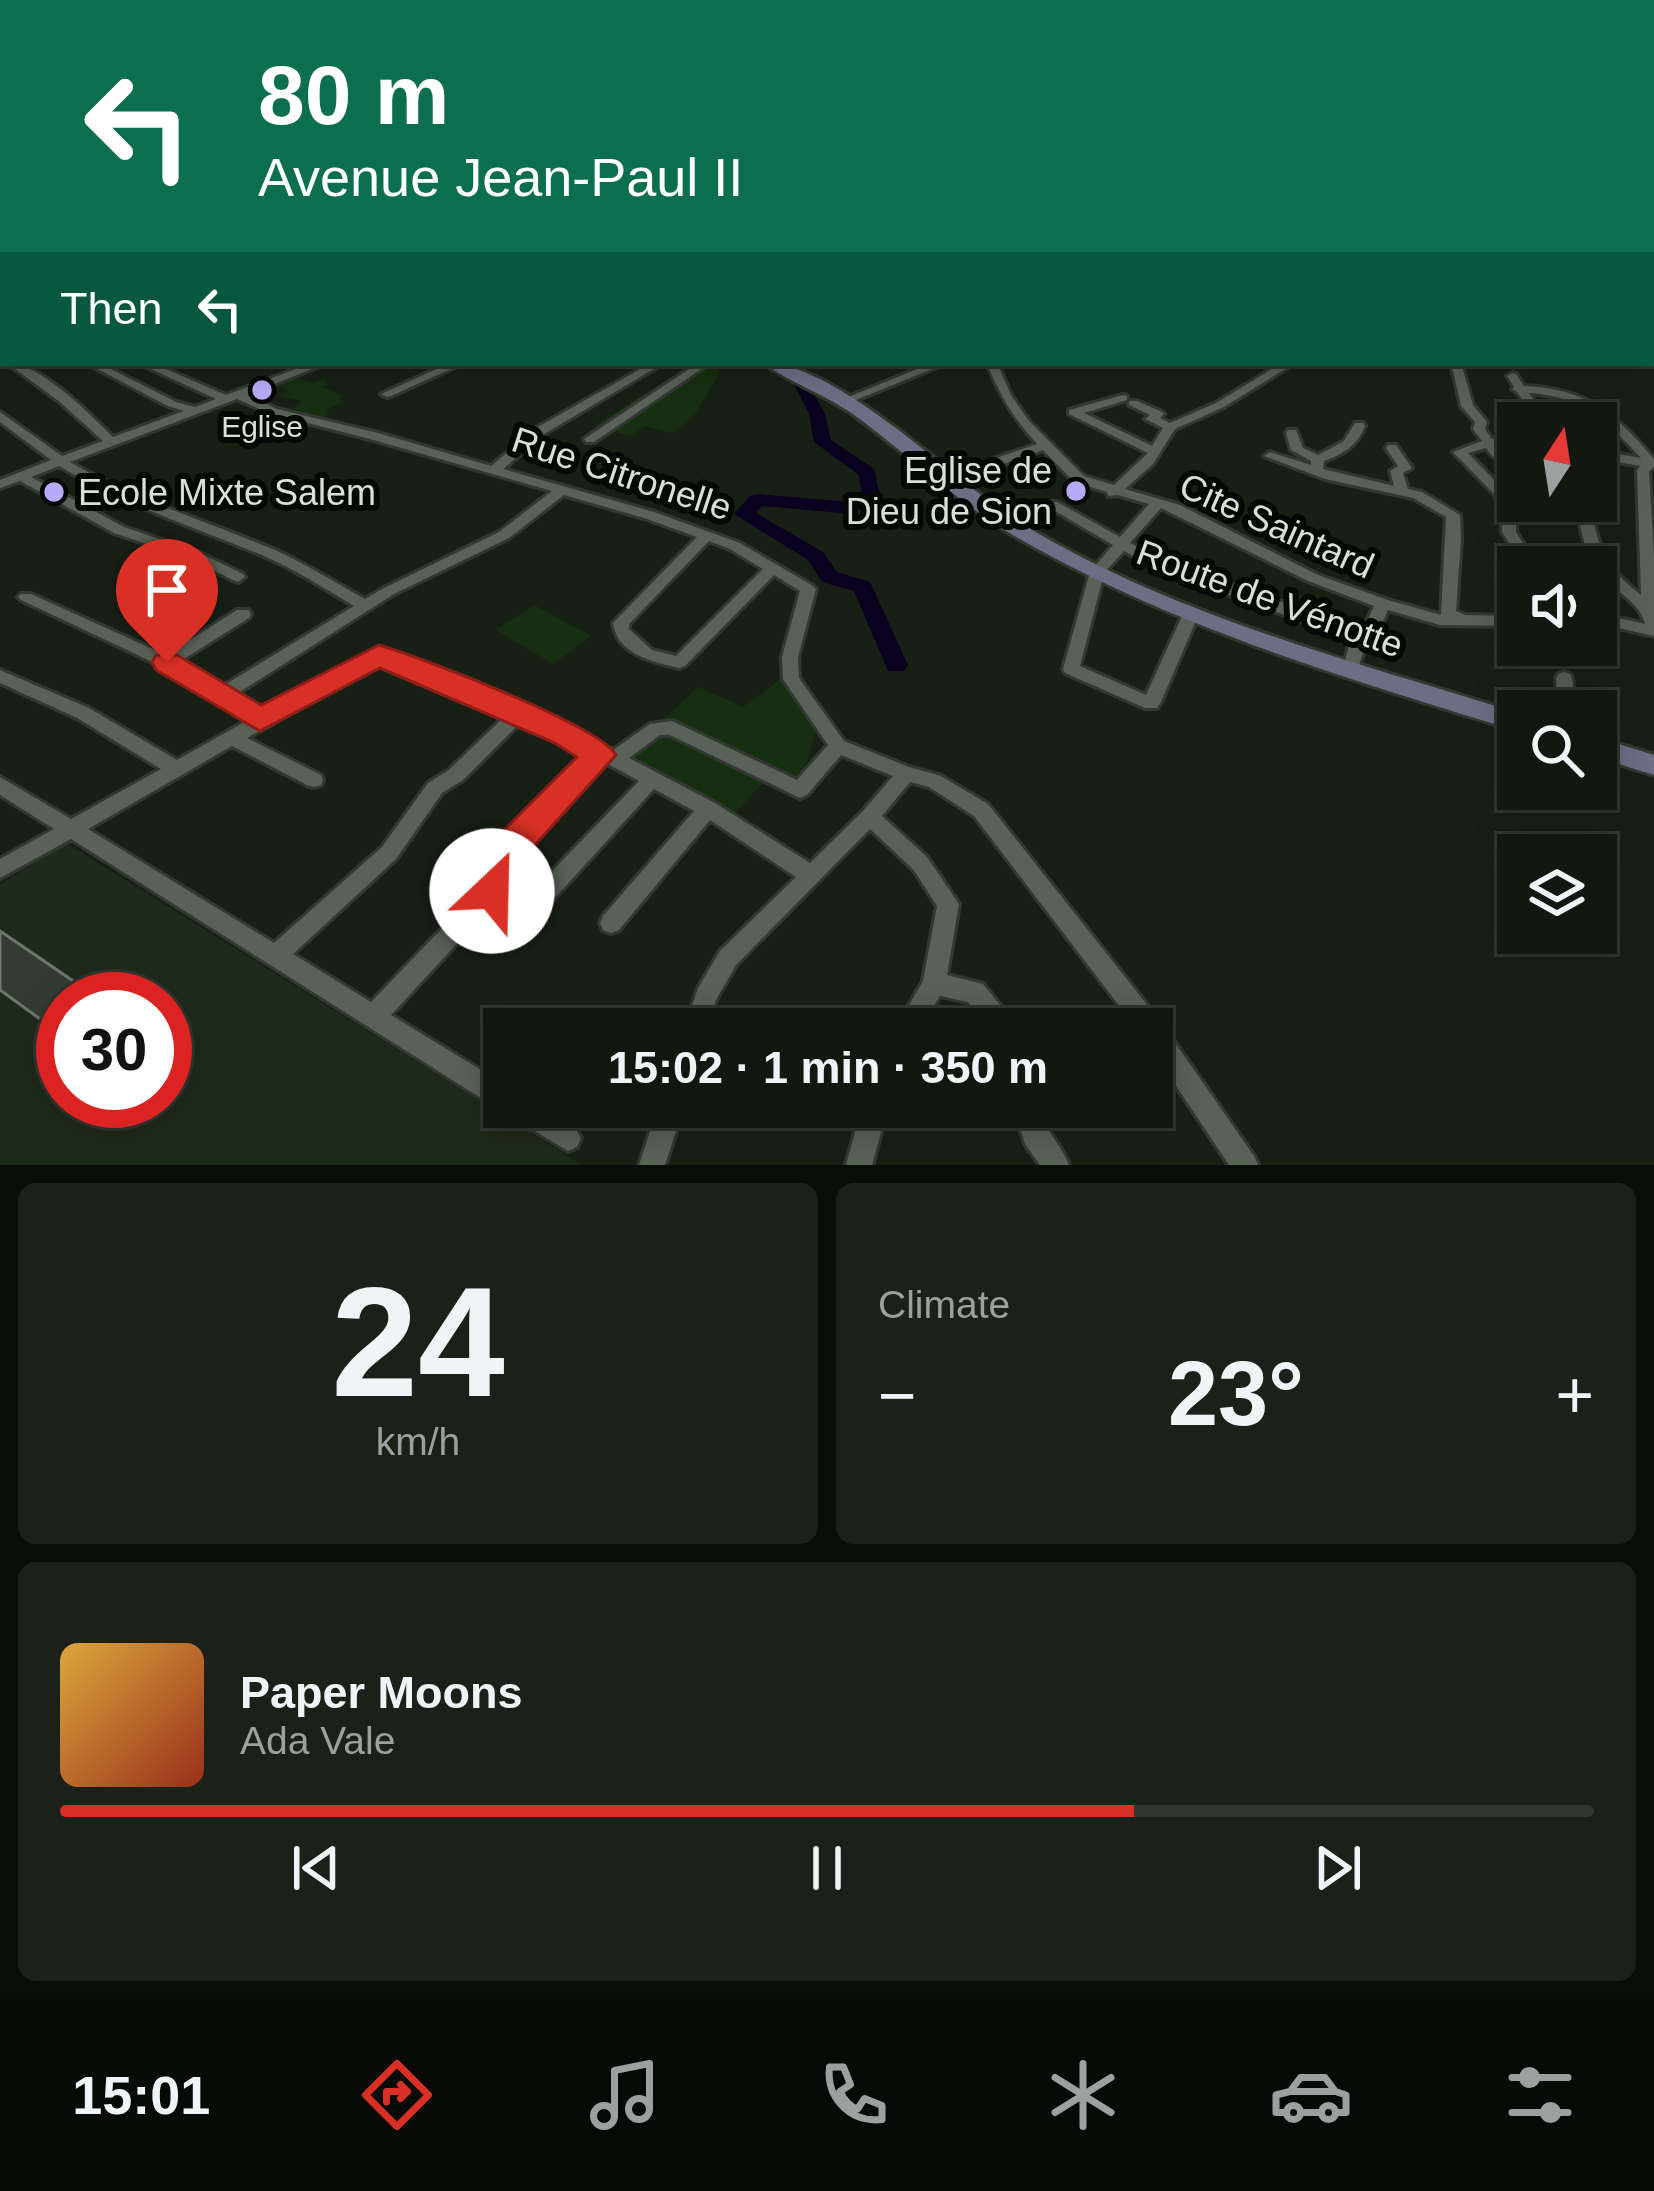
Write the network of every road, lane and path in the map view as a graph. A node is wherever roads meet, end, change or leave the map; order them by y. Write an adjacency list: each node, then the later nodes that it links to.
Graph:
1 (16, 366): 25 (street)
2 (97, 366): 18 (street)
3 (151, 366): 15 (street, Rue Citronelle)
4 (314, 366): 15 (street)
5 (452, 366): 14 (street)
6 (654, 366): 37 (street)
7 (700, 366): 24 (street)
8 (778, 366): 13 (street, Route de Vénotte)
9 (929, 366): 13 (street)
10 (993, 366): 28 (street, Cite Saintard)
11 (1285, 366): 22 (street)
12 (1457, 366): 27 (street)
13 (827, 389): 39 (street, Route de Vénotte)
14 (387, 394)
15 (230, 396): 18 (street); 37 (street, Rue Citronelle)
16 (1529, 402): 17 (street)
17 (1587, 402)
18 (193, 410): 25 (street)
19 (0, 416): 34 (street)
20 (1359, 426): 35 (street)
21 (1617, 426): 36 (street)
22 (1170, 428): 31 (street); 31 (street, Cite Saintard)
23 (1292, 433): 35 (street)
24 (590, 439)
25 (111, 442): 34 (street)
26 (1497, 444): 27 (street)
27 (1490, 445): 30 (street); 49 (street)
28 (1045, 446): 39 (street); 43 (street, Cite Saintard)
29 (1391, 448): 42 (street)
30 (1497, 451)
31 (1155, 452): 43 (street)
32 (1270, 456): 35 (street)
33 (1617, 460): 36 (street)
34 (60, 461): 38 (street); 55 (street)
35 (1317, 466): 42 (street)
36 (1649, 469): 56 (street)
37 (494, 470): 41 (street, Rue Citronelle)
38 (20, 476): 40 (street); 52 (street)
39 (949, 478): 51 (street, Route de Vénotte)
40 (0, 484)
41 (562, 490): 47 (street, Rue Citronelle); 55 (street)
42 (1402, 490): 59 (street)
43 (1113, 493): 45 (street, Cite Saintard)
44 (1052, 505): 48 (street)
45 (1156, 505): 48 (street); 54 (street, Cite Saintard)
46 (1586, 522): 56 (street)
47 (706, 536): 50 (street, Rue Citronelle); 50 (street)
48 (1123, 545): 51 (street); 63 (street)
49 (1518, 546)
50 (772, 569): 74 (street, Rue Citronelle)
51 (1097, 572): 58 (street, Route de Vénotte); 58 (street)
52 (238, 577)
53 (26, 597): 64 (street)
54 (1383, 604): 59 (street); 63 (street, Cite Saintard)
55 (366, 605): 69 (street)
56 (1649, 608): 62 (street)
57 (242, 614): 64 (street)
58 (1191, 614): 65 (street, Route de Vénotte)
59 (1466, 621): 60 (street)
60 (1497, 622)
61 (1617, 622): 62 (street)
62 (1654, 630)
63 (1360, 636): 65 (street, Cite Saintard)
64 (167, 662): 69 (street)
65 (1351, 667): 71 (street, Route de Vénotte)
66 (0, 676): 78 (street)
67 (1564, 678): 68 (street)
68 (1565, 690)
69 (219, 697): 72 (street)
70 (519, 713): 72 (street); 76 (street); 90 (street)
71 (1497, 715)
72 (260, 719): 73 (street)
73 (230, 737): 78 (street); 81 (street)
74 (838, 746): 76 (street); 79 (street)
75 (1617, 754): 77 (street)
76 (607, 757): 80 (street); 96 (street)
77 (1654, 765)
78 (174, 768): 85 (street)
79 (905, 774): 84 (street); 95 (street)
80 (652, 779): 83 (street); 88 (street)
81 (314, 780)
82 (0, 785): 85 (street)
83 (708, 809): 87 (street); 89 (street)
84 (870, 817): 87 (street); 91 (street)
85 (66, 829): 86 (street); 90 (street)
86 (0, 869)
87 (812, 875): 92 (street)
88 (535, 904)
89 (611, 923)
90 (275, 956): 96 (street)
91 (934, 984): 93 (street); 94 (street)
92 (702, 1008)
93 (920, 1008)
94 (988, 1008)
95 (1136, 1008)
96 (373, 1016): 98 (street)
97 (1173, 1060): 107 (street)
98 (483, 1085)
99 (552, 1128): 103 (street)
100 (663, 1128): 104 (street)
101 (869, 1128): 105 (street)
102 (1032, 1128): 106 (street)
103 (568, 1138)
104 (652, 1165)
105 (859, 1165)
106 (1056, 1165)
107 (1244, 1165)

